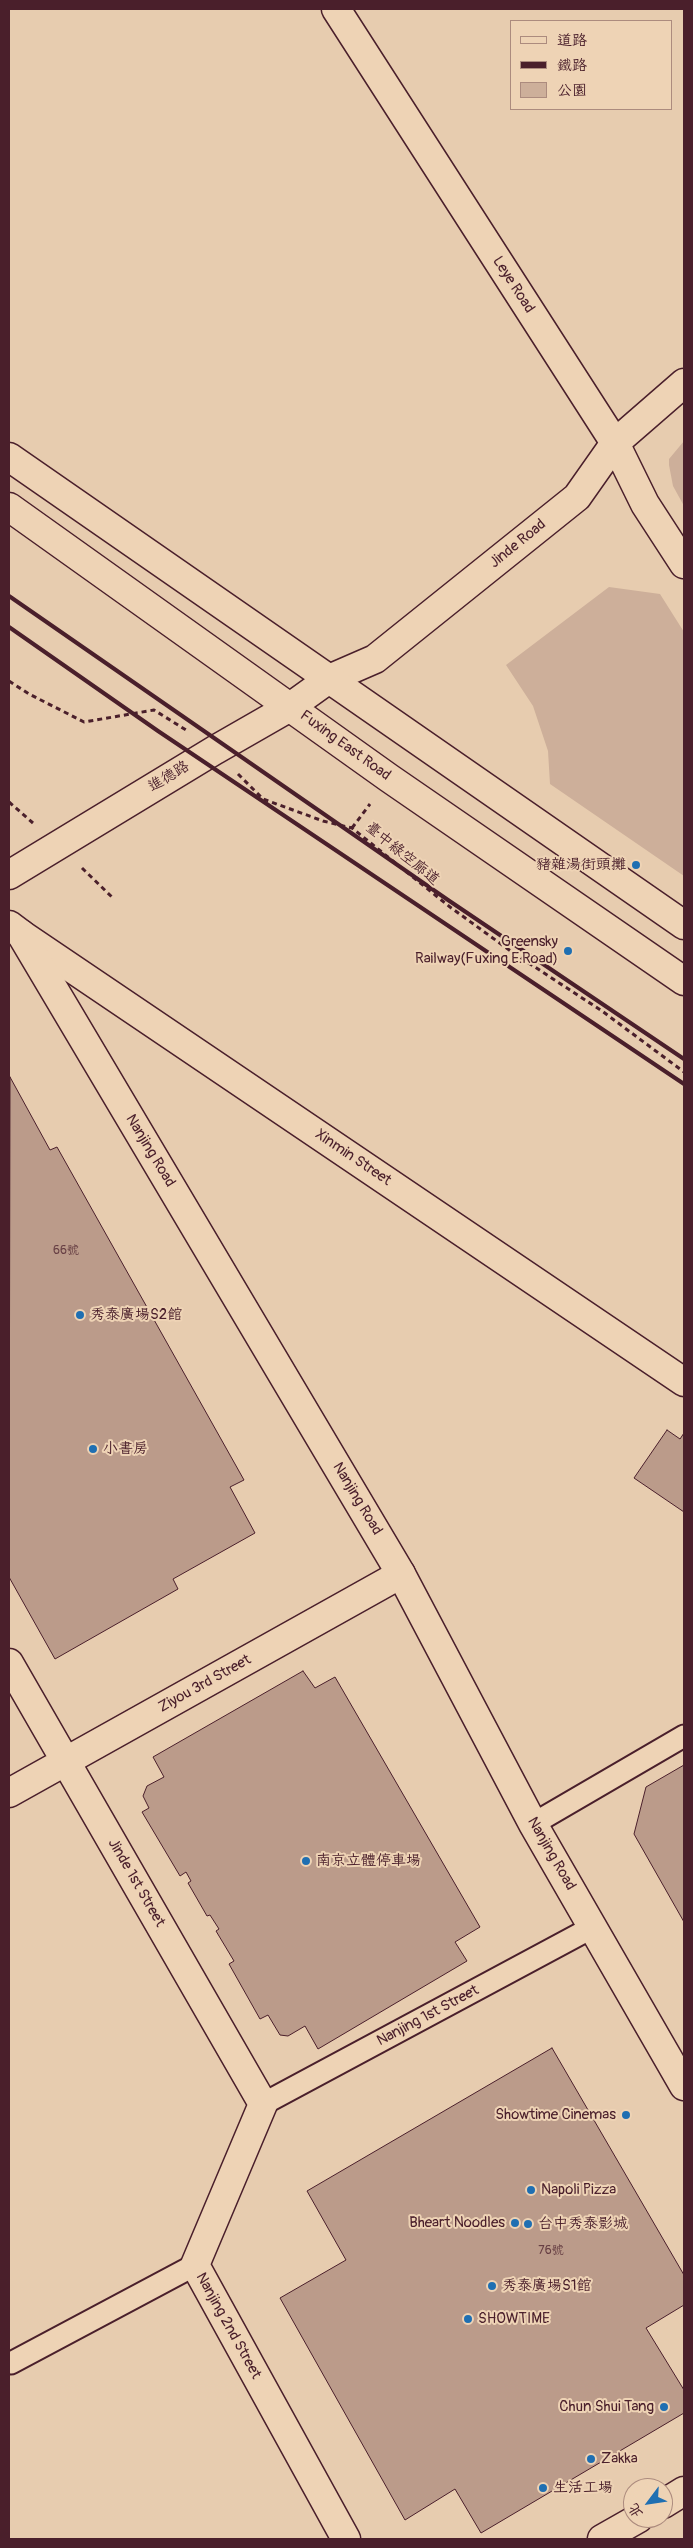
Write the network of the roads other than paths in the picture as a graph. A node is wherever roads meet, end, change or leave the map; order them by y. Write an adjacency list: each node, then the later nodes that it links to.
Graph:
1 (336, 9): 3 (street, Leye Road)
2 (684, 383): 3 (street, Jinde Road)
3 (615, 443): 6 (street, Leye Road); 7 (street, Jinde Road)
4 (9, 457): 7 (street)
5 (9, 507): 8 (street, Fuxing East Road)
6 (684, 564)
7 (329, 679): 8 (street, 進德路); 10 (street)
8 (290, 707): 9 (street, 進德路); 12 (street, Fuxing East Road)
9 (9, 875)
10 (684, 925)
11 (15, 929): 13 (street, Xinmin Street); 14 (street, Nanjing Road)
12 (684, 981)
13 (684, 1382)
14 (402, 1574): 17 (street, Ziyou 3rd Street); 19 (street, Nanjing Road)
15 (9, 1663): 17 (street, Jinde 1st Street)
16 (684, 1736): 19 (lane)
17 (66, 1761): 18 (street, Ziyou 3rd Street); 22 (street, Jinde 1st Street)
18 (9, 1793)
19 (534, 1824): 20 (street, Nanjing Road)
20 (593, 1927): 21 (street, Nanjing Road); 22 (lane, Nanjing 1st Street)
21 (684, 2086)
22 (263, 2104): 23 (street, Nanjing 2nd Street)
23 (195, 2265): 24 (lane); 28 (street, Nanjing 2nd Street)
24 (11, 2363)
25 (684, 2491): 26 (street)
26 (673, 2498)
27 (623, 2527): 29 (street)
28 (346, 2539)
29 (602, 2539)

